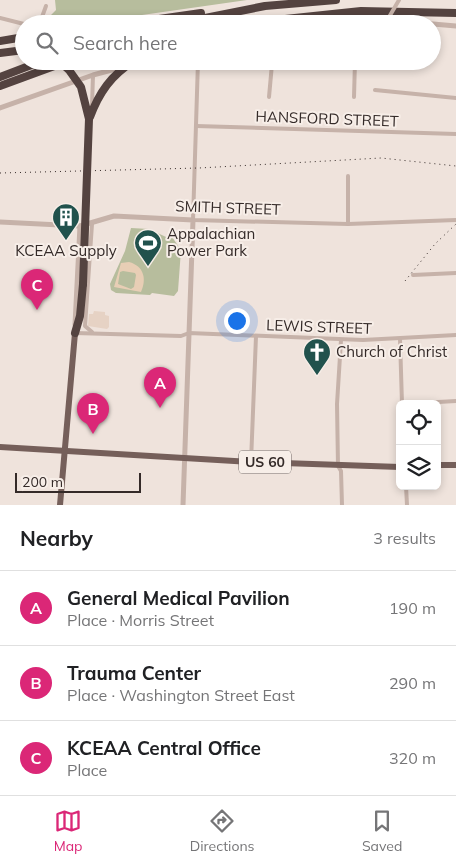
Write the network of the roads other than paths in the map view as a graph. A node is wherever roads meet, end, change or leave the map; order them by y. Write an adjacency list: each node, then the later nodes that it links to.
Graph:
1 (336, 0): 7 (highway)
2 (398, 0): 9 (street, bridge)
3 (46, 6): 5 (street)
4 (456, 13): 8 (highway)
5 (43, 15)
6 (187, 15): 7 (highway)
7 (216, 15)
8 (314, 15)
9 (390, 15)
10 (0, 18): 11 (street)
11 (15, 22)
12 (441, 25): 13 (street)
13 (456, 26)
14 (15, 38): 15 (highway)
15 (0, 41)
16 (15, 51): 17 (highway)
17 (0, 53)
18 (18, 70): 27 (highway)
19 (44, 70): 28 (highway)
20 (69, 70): 34 (highway, bridge)
21 (109, 70): 26 (street)
22 (123, 70): 34 (highway, bridge)
23 (198, 70): 35 (street)
24 (271, 70): 30 (street)
25 (355, 70): 31 (street)
26 (93, 74): 33 (street); 37 (street)
27 (0, 77)
28 (0, 86)
29 (375, 90): 32 (street)
30 (269, 97)
31 (354, 97)
32 (456, 98)
33 (0, 108)
34 (89, 119): 47 (highway, bridge)
35 (196, 126): 36 (street, HANSFORD STREET); 39 (street)
36 (456, 134)
37 (90, 158)
38 (348, 176): 43 (street)
39 (193, 220): 42 (street, SMITH STREET); 43 (street, SMITH STREET); 51 (street)
40 (456, 220): 43 (street, SMITH STREET)
41 (0, 222): 44 (street, SMITH STREET)
42 (92, 224): 44 (street, SMITH STREET); 48 (street)
43 (348, 224)
44 (80, 226): 50 (street)
45 (456, 272): 46 (street)
46 (413, 275)
47 (80, 316): 48 (highway); 50 (highway)
48 (85, 326): 49 (street)
49 (92, 332): 50 (street, LEWIS STREET); 51 (street, LEWIS STREET)
50 (74, 333): 60 (main road)
51 (189, 333): 53 (street, LEWIS STREET); 61 (street)
52 (456, 335): 54 (street, LEWIS STREET)
53 (256, 336): 55 (street, LEWIS STREET); 62 (street)
54 (400, 339): 55 (street, LEWIS STREET); 56 (street)
55 (341, 340): 64 (street)
56 (402, 400)
57 (456, 401): 58 (street)
58 (441, 402)
59 (0, 447): 60 (main road, US 60)
60 (64, 452): 61 (main road, US 60); 68 (main road)
61 (184, 457): 62 (main road, US 60); 69 (street)
62 (251, 462): 64 (main road, US 60)
63 (456, 465): 65 (main road)
64 (338, 466): 66 (main road, US 60); 70 (street)
65 (441, 466)
66 (396, 467)
67 (406, 490): 71 (street)
68 (60, 505)
69 (183, 505)
70 (342, 505)
71 (407, 505)

